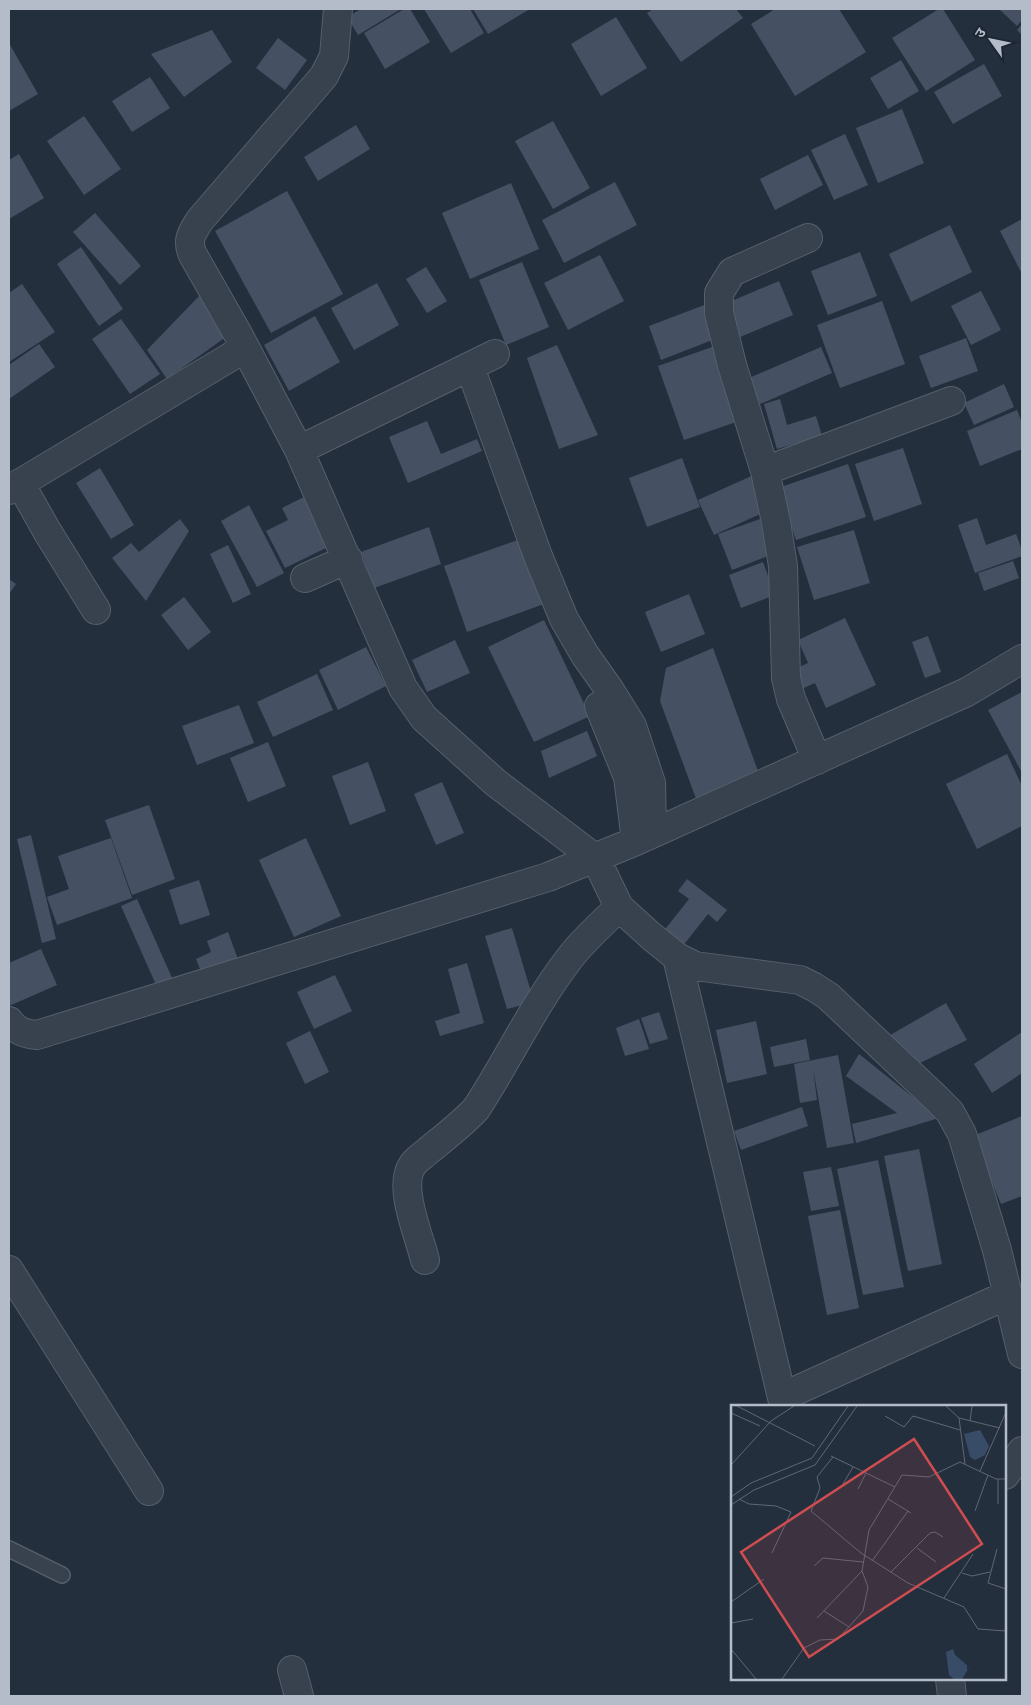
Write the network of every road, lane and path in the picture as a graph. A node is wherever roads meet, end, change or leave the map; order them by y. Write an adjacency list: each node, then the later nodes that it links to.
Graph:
1 (338, 9): 3 (street)
2 (808, 238): 8 (street)
3 (242, 344): 7 (street); 9 (street)
4 (495, 354): 5 (street)
5 (470, 367): 7 (street); 16 (street)
6 (951, 401): 8 (street)
7 (299, 450): 10 (street)
8 (765, 471): 15 (street)
9 (14, 486): 12 (street)
10 (348, 559): 11 (street); 17 (street)
11 (305, 578)
12 (96, 610)
13 (1022, 659): 15 (street)
14 (599, 706): 16 (street)
15 (817, 760): 16 (street)
16 (644, 837): 17 (street)
17 (596, 859): 18 (street); 20 (street)
18 (619, 907): 19 (street); 21 (street)
19 (677, 957): 23 (street); 25 (street)
20 (9, 1021)
21 (425, 1260)
22 (9, 1270): 28 (street)
23 (1007, 1295): 24 (street); 25 (street)
24 (1022, 1354)
25 (783, 1402)
26 (1022, 1451): 27 (street)
27 (1006, 1474)
28 (149, 1491)
29 (9, 1548): 30 (lane)
30 (62, 1575)
31 (292, 1670): 33 (street)
32 (950, 1680): 34 (street)
33 (299, 1696)
34 (952, 1696)

